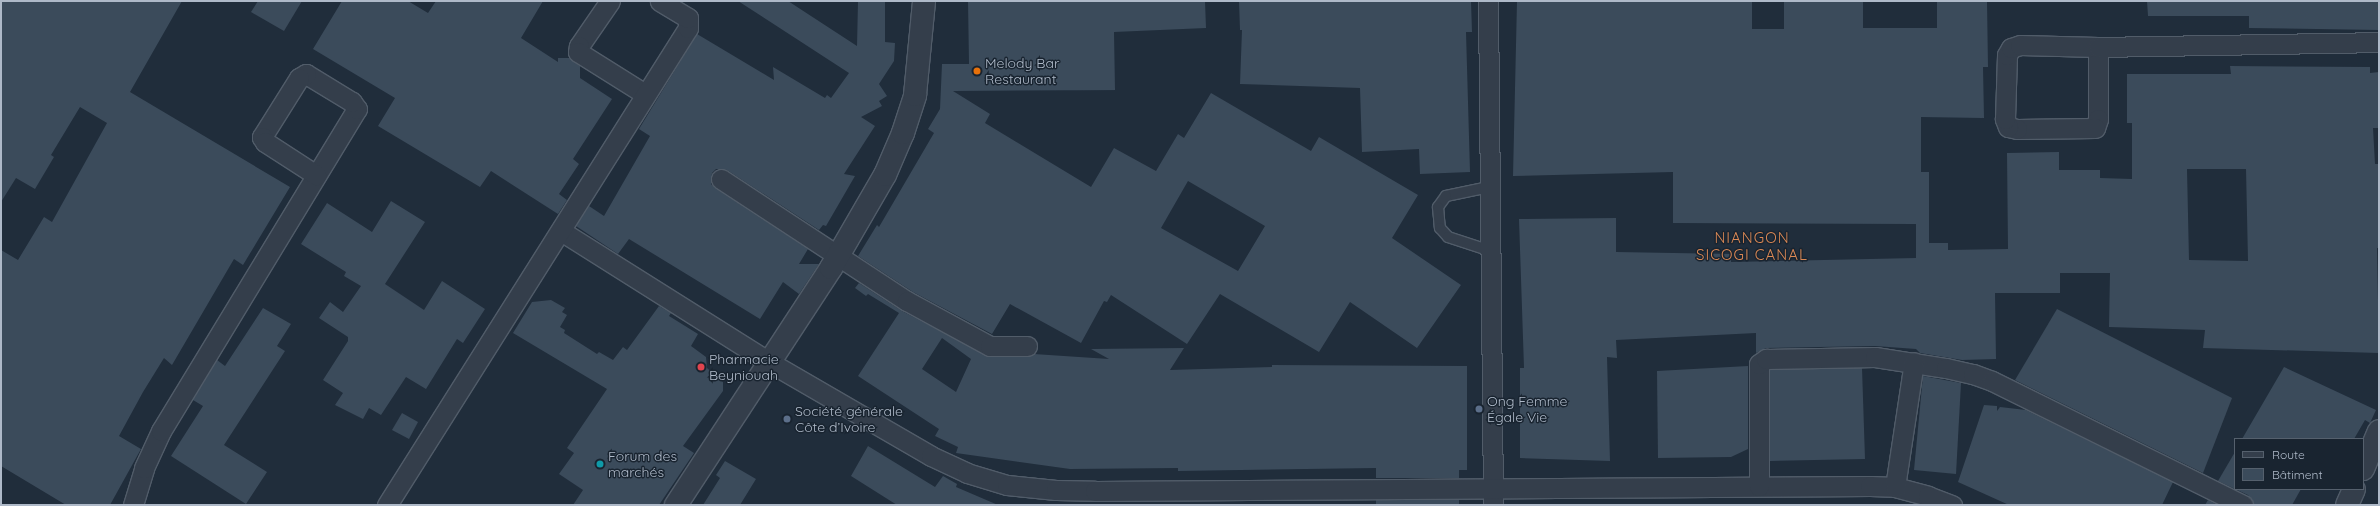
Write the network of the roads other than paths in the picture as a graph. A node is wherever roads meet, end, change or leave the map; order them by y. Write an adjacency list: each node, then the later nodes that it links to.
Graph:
1 (610, 1): 7 (street)
2 (660, 1): 7 (street)
3 (924, 1): 13 (street)
4 (1488, 1): 10 (street)
5 (2379, 42): 6 (street)
6 (2098, 47): 6 (street)
7 (645, 94): 11 (street)
8 (316, 175): 8 (street); 25 (street)
9 (722, 179): 13 (street)
10 (1489, 187): 12 (street); 12 (lane)
11 (561, 231): 15 (street); 26 (street)
12 (1491, 251): 22 (street)
13 (839, 255): 14 (street); 15 (street)
14 (1027, 346)
15 (769, 362): 24 (street); 27 (street)
16 (1914, 362): 19 (street); 20 (street); 29 (street)
17 (2379, 431): 18 (street)
18 (2364, 466)
19 (1759, 486): 20 (street); 22 (street)
20 (1895, 488): 28 (street)
21 (2354, 490): 30 (street)
22 (1493, 496): 23 (street)
23 (1275, 497): 24 (street)
24 (1057, 498)
25 (133, 505)
26 (387, 505)
27 (676, 505)
28 (1952, 505)
29 (2243, 505)
30 (2347, 505)

